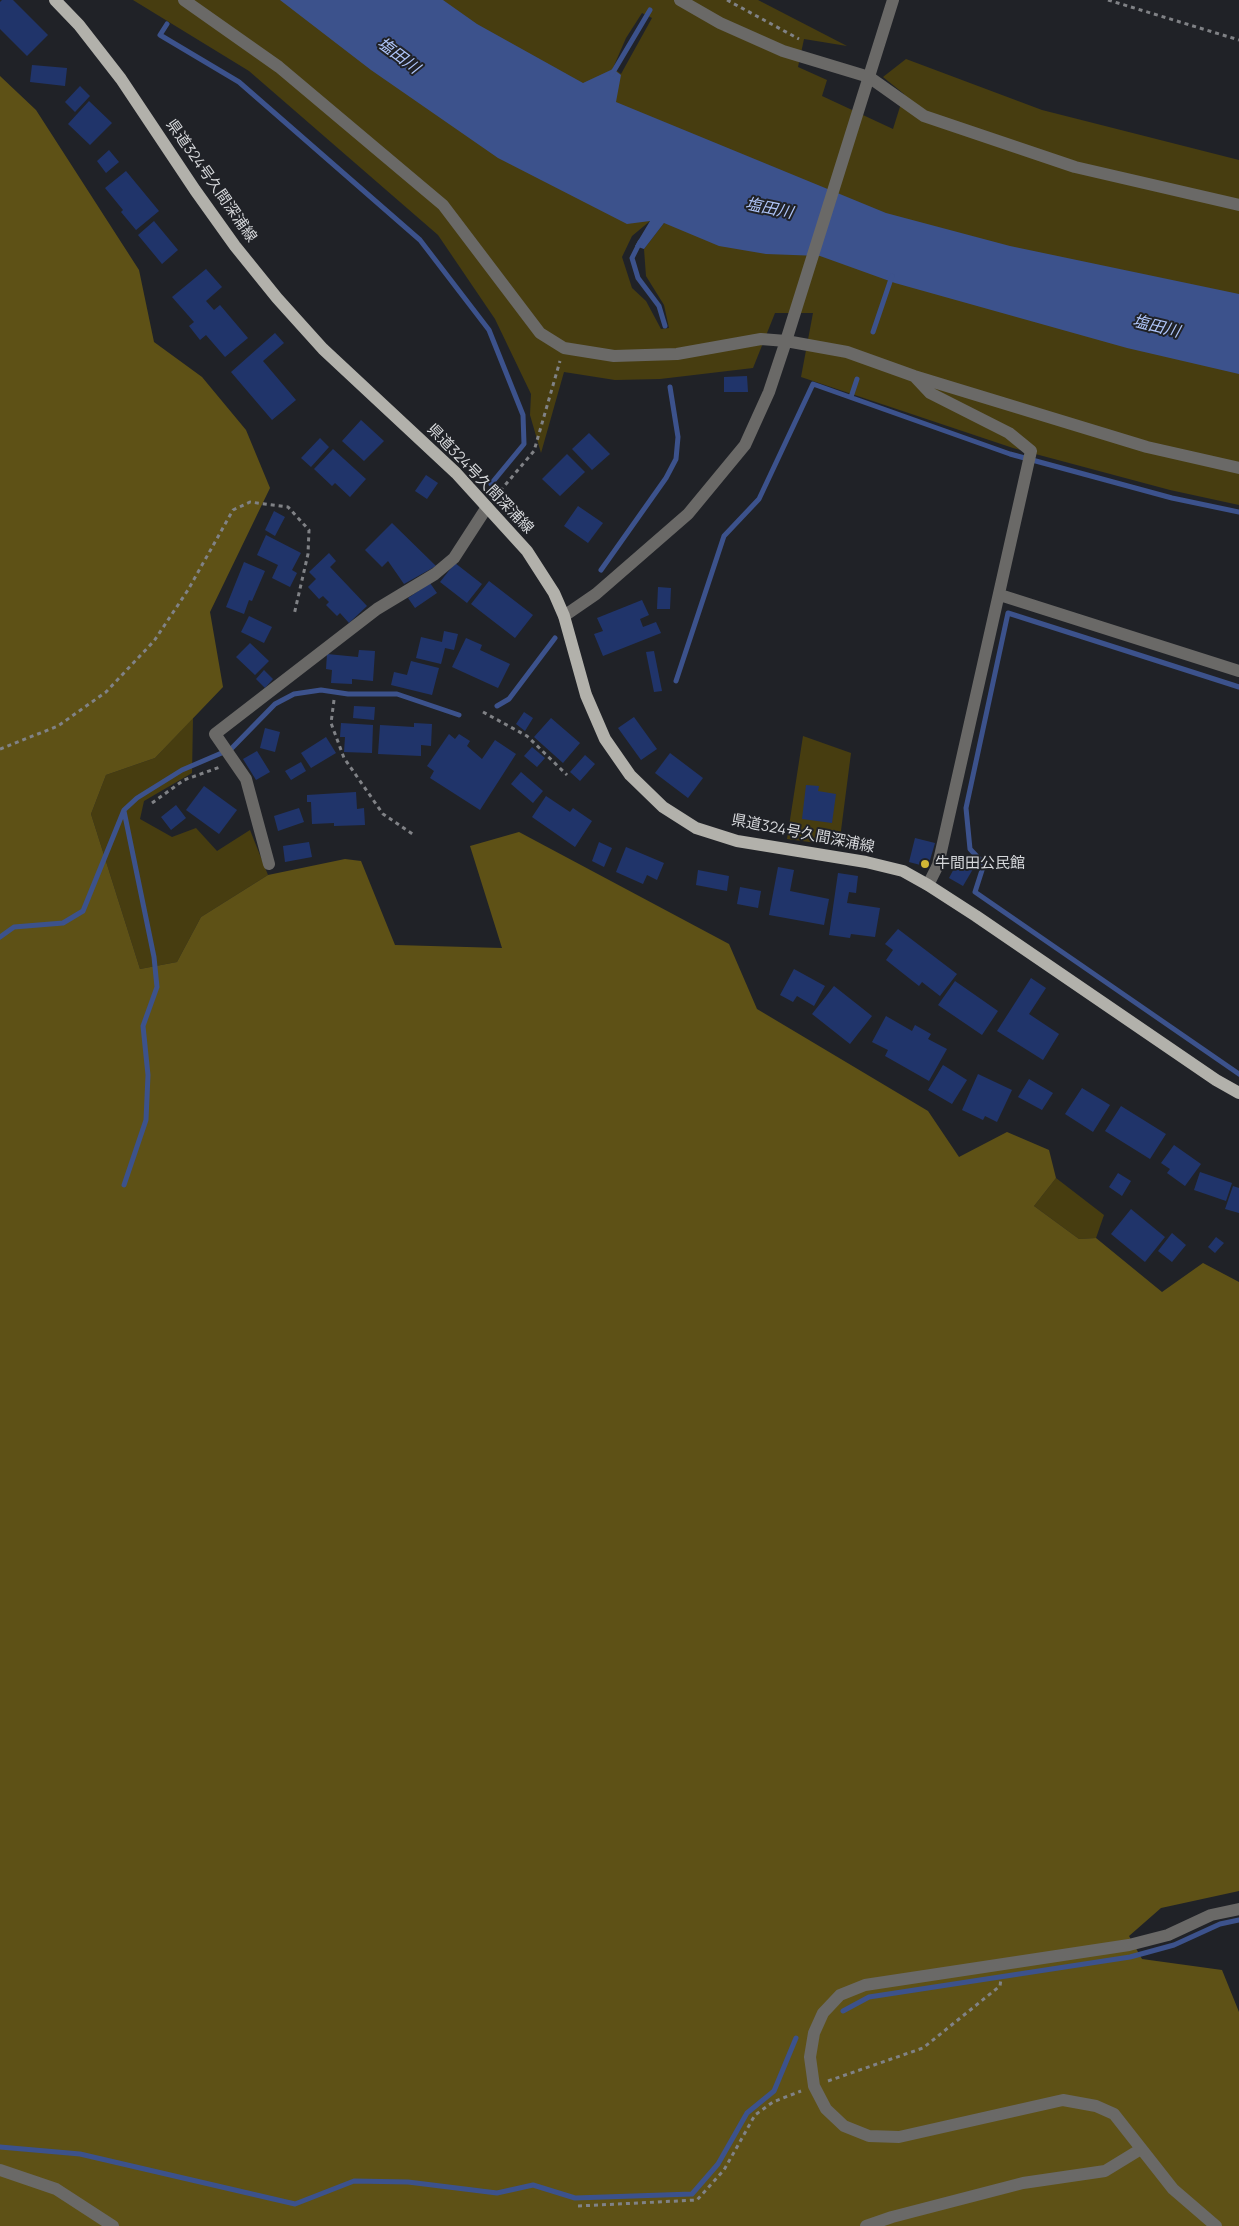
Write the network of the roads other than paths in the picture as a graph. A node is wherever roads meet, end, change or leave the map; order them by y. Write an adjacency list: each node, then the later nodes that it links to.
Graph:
1 (55, 0): 10 (main road, 県道324号久間深浦線)
2 (184, 0): 7 (street)
3 (680, 0): 5 (street)
4 (893, 0): 5 (street)
5 (869, 78): 6 (street); 7 (street)
6 (1239, 205)
7 (786, 341): 8 (street); 12 (street)
8 (914, 376): 9 (street); 11 (street)
9 (1239, 468)
10 (488, 506): 12 (main road, 県道324号久間深浦線); 14 (street)
11 (1000, 595): 13 (street); 15 (street)
12 (564, 616): 15 (main road, 県道324号久間深浦線)
13 (1239, 671)
14 (269, 864)
15 (928, 885): 16 (main road, 県道324号久間深浦線)
16 (1239, 1093)
17 (1239, 1909): 18 (street)
18 (1142, 2149): 21 (street); 22 (street)
19 (0, 2170): 20 (street)
20 (113, 2226)
21 (866, 2226)
22 (1216, 2226)

